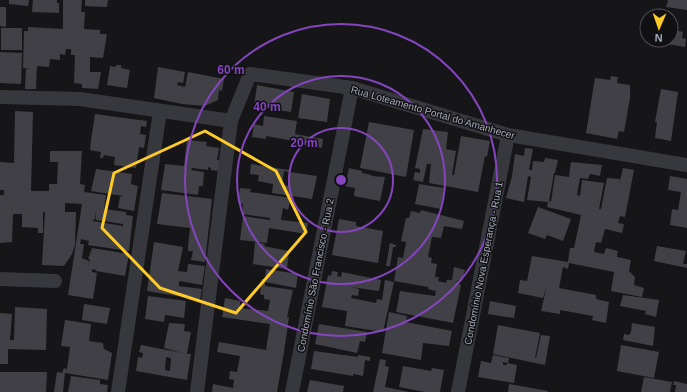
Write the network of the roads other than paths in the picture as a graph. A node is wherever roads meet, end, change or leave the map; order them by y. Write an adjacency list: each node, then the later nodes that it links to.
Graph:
1 (352, 88): 4 (street, Rua Loteamento Portal do Amanhecer); 5 (street, Rua Loteamento Portal do Amanhecer); 11 (street, Condomínio São Francisco - Rua 2)
2 (0, 97): 3 (street)
3 (160, 111): 4 (street); 9 (street)
4 (231, 121): 10 (street)
5 (508, 134): 6 (street, Rua Loteamento Portal do Amanhecer); 12 (street, Condomínio Nova Esperança - Rua 1)
6 (687, 165)
7 (0, 279): 8 (street)
8 (55, 281)
9 (118, 392)
10 (197, 392)
11 (292, 392)
12 (458, 392)

